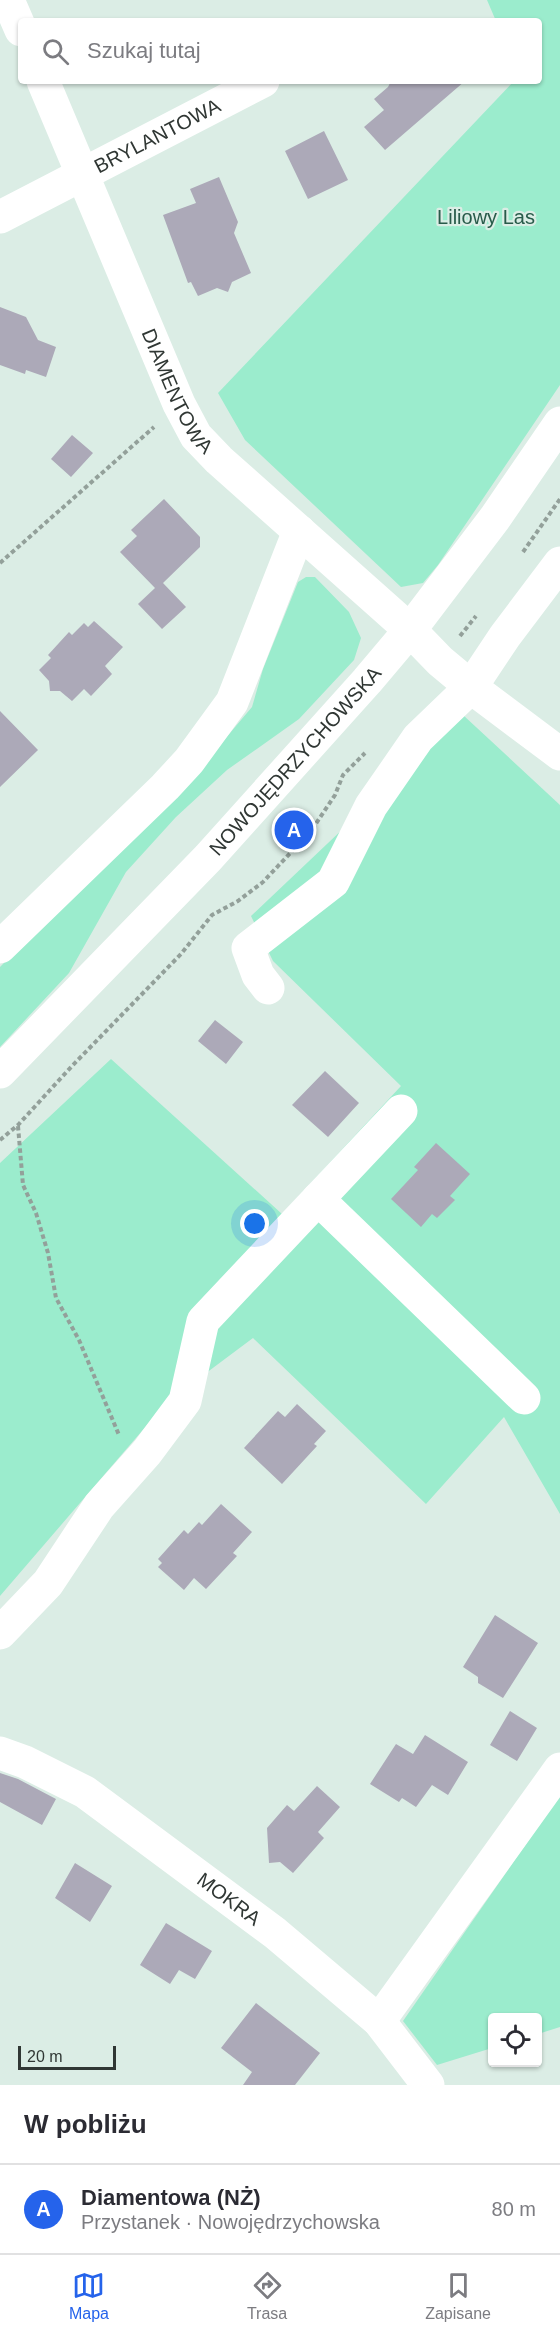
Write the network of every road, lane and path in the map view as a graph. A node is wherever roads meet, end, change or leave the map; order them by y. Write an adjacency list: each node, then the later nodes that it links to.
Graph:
1 (8, 0): 2 (street)
2 (18, 23)
3 (44, 84): 5 (street, DIAMENTOWA)
4 (257, 84): 5 (street, BRYLANTOWA)
5 (83, 174): 6 (street, BRYLANTOWA); 7 (street, DIAMENTOWA)
6 (0, 217)
7 (179, 404): 10 (street, DIAMENTOWA); 12 (path)
8 (560, 423): 15 (street, NOWOJĘDRZYCHOWSKA)
9 (560, 499): 11 (path)
10 (299, 531): 15 (street, DIAMENTOWA); 20 (street)
11 (522, 554)
12 (0, 563)
13 (560, 563): 17 (street)
14 (478, 612): 16 (path)
15 (410, 630): 16 (street, DIAMENTOWA); 22 (street, NOWOJĘDRZYCHOWSKA)
16 (440, 661): 17 (street, DIAMENTOWA)
17 (471, 687): 19 (street, DIAMENTOWA); 21 (street)
18 (366, 752): 24 (path)
19 (560, 754)
20 (0, 946)
21 (268, 988)
22 (0, 1072)
23 (401, 1111): 26 (street)
24 (18, 1125): 25 (path); 28 (path)
25 (0, 1140)
26 (318, 1199): 27 (street); 28 (street)
27 (524, 1398)
28 (133, 1468): 29 (street)
29 (0, 1633)
30 (13, 1758): 32 (street, MOKRA)
31 (560, 1769): 32 (street)
32 (379, 2021): 33 (street, MOKRA)
33 (428, 2085)

